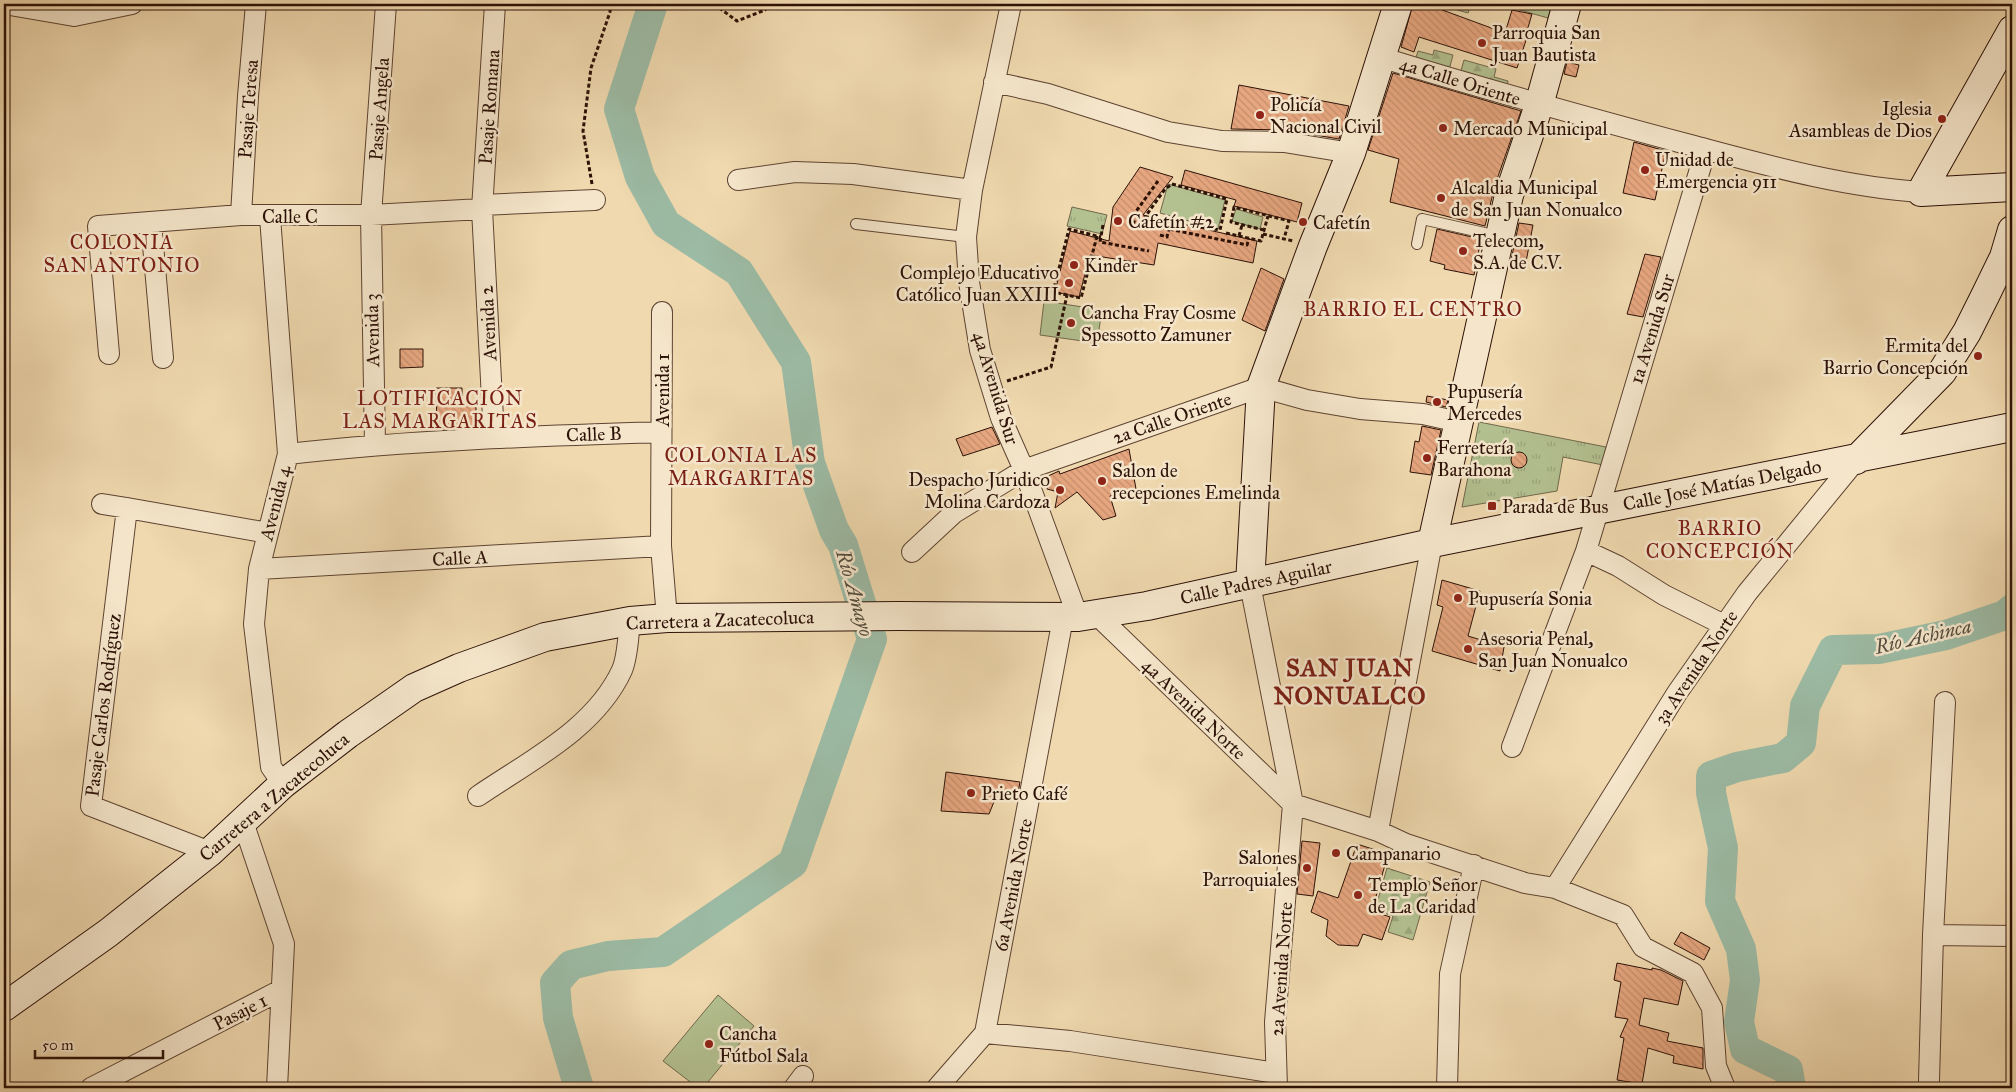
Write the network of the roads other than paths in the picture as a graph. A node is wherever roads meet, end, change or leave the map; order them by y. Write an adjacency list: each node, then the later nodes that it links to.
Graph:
1 (4, 4): 2 (street)
2 (132, 4)
3 (256, 4): 21 (street, Pasaje Teresa)
4 (386, 4): 22 (street, Pasaje Angela)
5 (495, 4): 20 (street, Pasaje Romana)
6 (1011, 4): 11 (street, 4a Avenida Sur)
7 (1398, 4): 10 (main road)
8 (1567, 4): 12 (main road)
9 (2012, 30): 18 (main road)
10 (1380, 57): 12 (street, 4a Calle Oriente); 14 (main road)
11 (994, 82): 14 (street); 17 (street, 4a Avenida Sur)
12 (1539, 105): 13 (street, 4a Calle Oriente); 27 (main road)
13 (1706, 149): 18 (street, 4a Calle Oriente); 44 (street, 1a Avenida Sur)
14 (1352, 154): 33 (main road)
15 (738, 180): 17 (street)
16 (2012, 187): 18 (main road)
17 (972, 190): 28 (street, 4a Avenida Sur)
18 (1921, 192)
19 (595, 200): 20 (street, Calle C)
20 (482, 207): 22 (street, Calle C); 37 (street, Avenida 2)
21 (242, 215): 23 (street, Calle C); 24 (street, Calle C)
22 (371, 215): 23 (street, Calle C); 38 (street, Avenida 3)
23 (270, 217): 39 (street, Avenida 4)
24 (152, 222): 31 (street, Calle C); 32 (street)
25 (856, 224): 28 (lane)
26 (2012, 230): 40 (main road)
27 (1499, 236): 29 (lane); 34 (main road)
28 (966, 237): 41 (street, 4a Avenida Sur)
29 (1417, 244)
30 (662, 312): 36 (street, Avenida 1)
31 (109, 354)
32 (163, 358)
33 (1261, 387): 34 (street); 41 (street, 2a Calle Oriente); 51 (main road)
34 (1459, 422): 46 (main road)
35 (2012, 426): 40 (main road, Calle José Matías Delgado)
36 (662, 432): 37 (street, Calle B); 47 (street, Avenida 1)
37 (494, 437): 38 (street, Calle B)
38 (374, 445): 39 (street, Calle B)
39 (288, 454): 45 (street, Avenida 4)
40 (1856, 460): 44 (main road, Calle José Matías Delgado); 55 (street, 3a Avenida Norte)
41 (1024, 470): 49 (street, 2a Calle Oriente); 52 (street, 4a Avenida Sur)
42 (102, 504): 43 (street)
43 (127, 508): 45 (street); 63 (street, Pasaje Carlos Rodríguez)
44 (1598, 510): 46 (main road, Calle José Matías Delgado); 48 (street, 1a Avenida Sur)
45 (268, 533): 50 (street, Avenida 4)
46 (1432, 543): 51 (main road, Calle Padres Aguilar); 62 (street)
47 (661, 546): 50 (street, Calle A); 53 (street, Avenida 1)
48 (1586, 551): 55 (street); 57 (street, 1a Avenida Sur)
49 (912, 552)
50 (259, 569): 58 (street, Avenida 4)
51 (1250, 584): 52 (main road, Calle Padres Aguilar); 60 (street, 2a Avenida Norte)
52 (1079, 617): 53 (main road, Carretera a Zacatecoluca); 60 (street, 4a Avenida Norte); 70 (street, 6a Avenida Norte)
53 (667, 618): 54 (main road, Carretera a Zacatecoluca)
54 (630, 621): 58 (main road, Carretera a Zacatecoluca); 59 (street)
55 (1724, 625): 65 (street, 3a Avenida Norte)
56 (1944, 702): 66 (street)
57 (1512, 747)
58 (283, 784): 61 (main road, Carretera a Zacatecoluca)
59 (478, 796)
60 (1293, 804): 62 (street); 71 (street, 2a Avenida Norte)
61 (243, 822): 63 (main road, Carretera a Zacatecoluca); 68 (street)
62 (1378, 831): 64 (street)
63 (210, 852): 69 (main road, Carretera a Zacatecoluca)
64 (1474, 865): 65 (street); 76 (street)
65 (1555, 888): 77 (street)
66 (1933, 935): 67 (street); 72 (street)
67 (2012, 936)
68 (282, 990): 73 (street, Pasaje 1); 74 (street)
69 (4, 1007)
70 (985, 1033): 71 (street); 75 (street)
71 (1277, 1080)
72 (1929, 1081)
73 (91, 1088)
74 (276, 1088)
75 (937, 1088)
76 (1447, 1088)
77 (1725, 1088)

